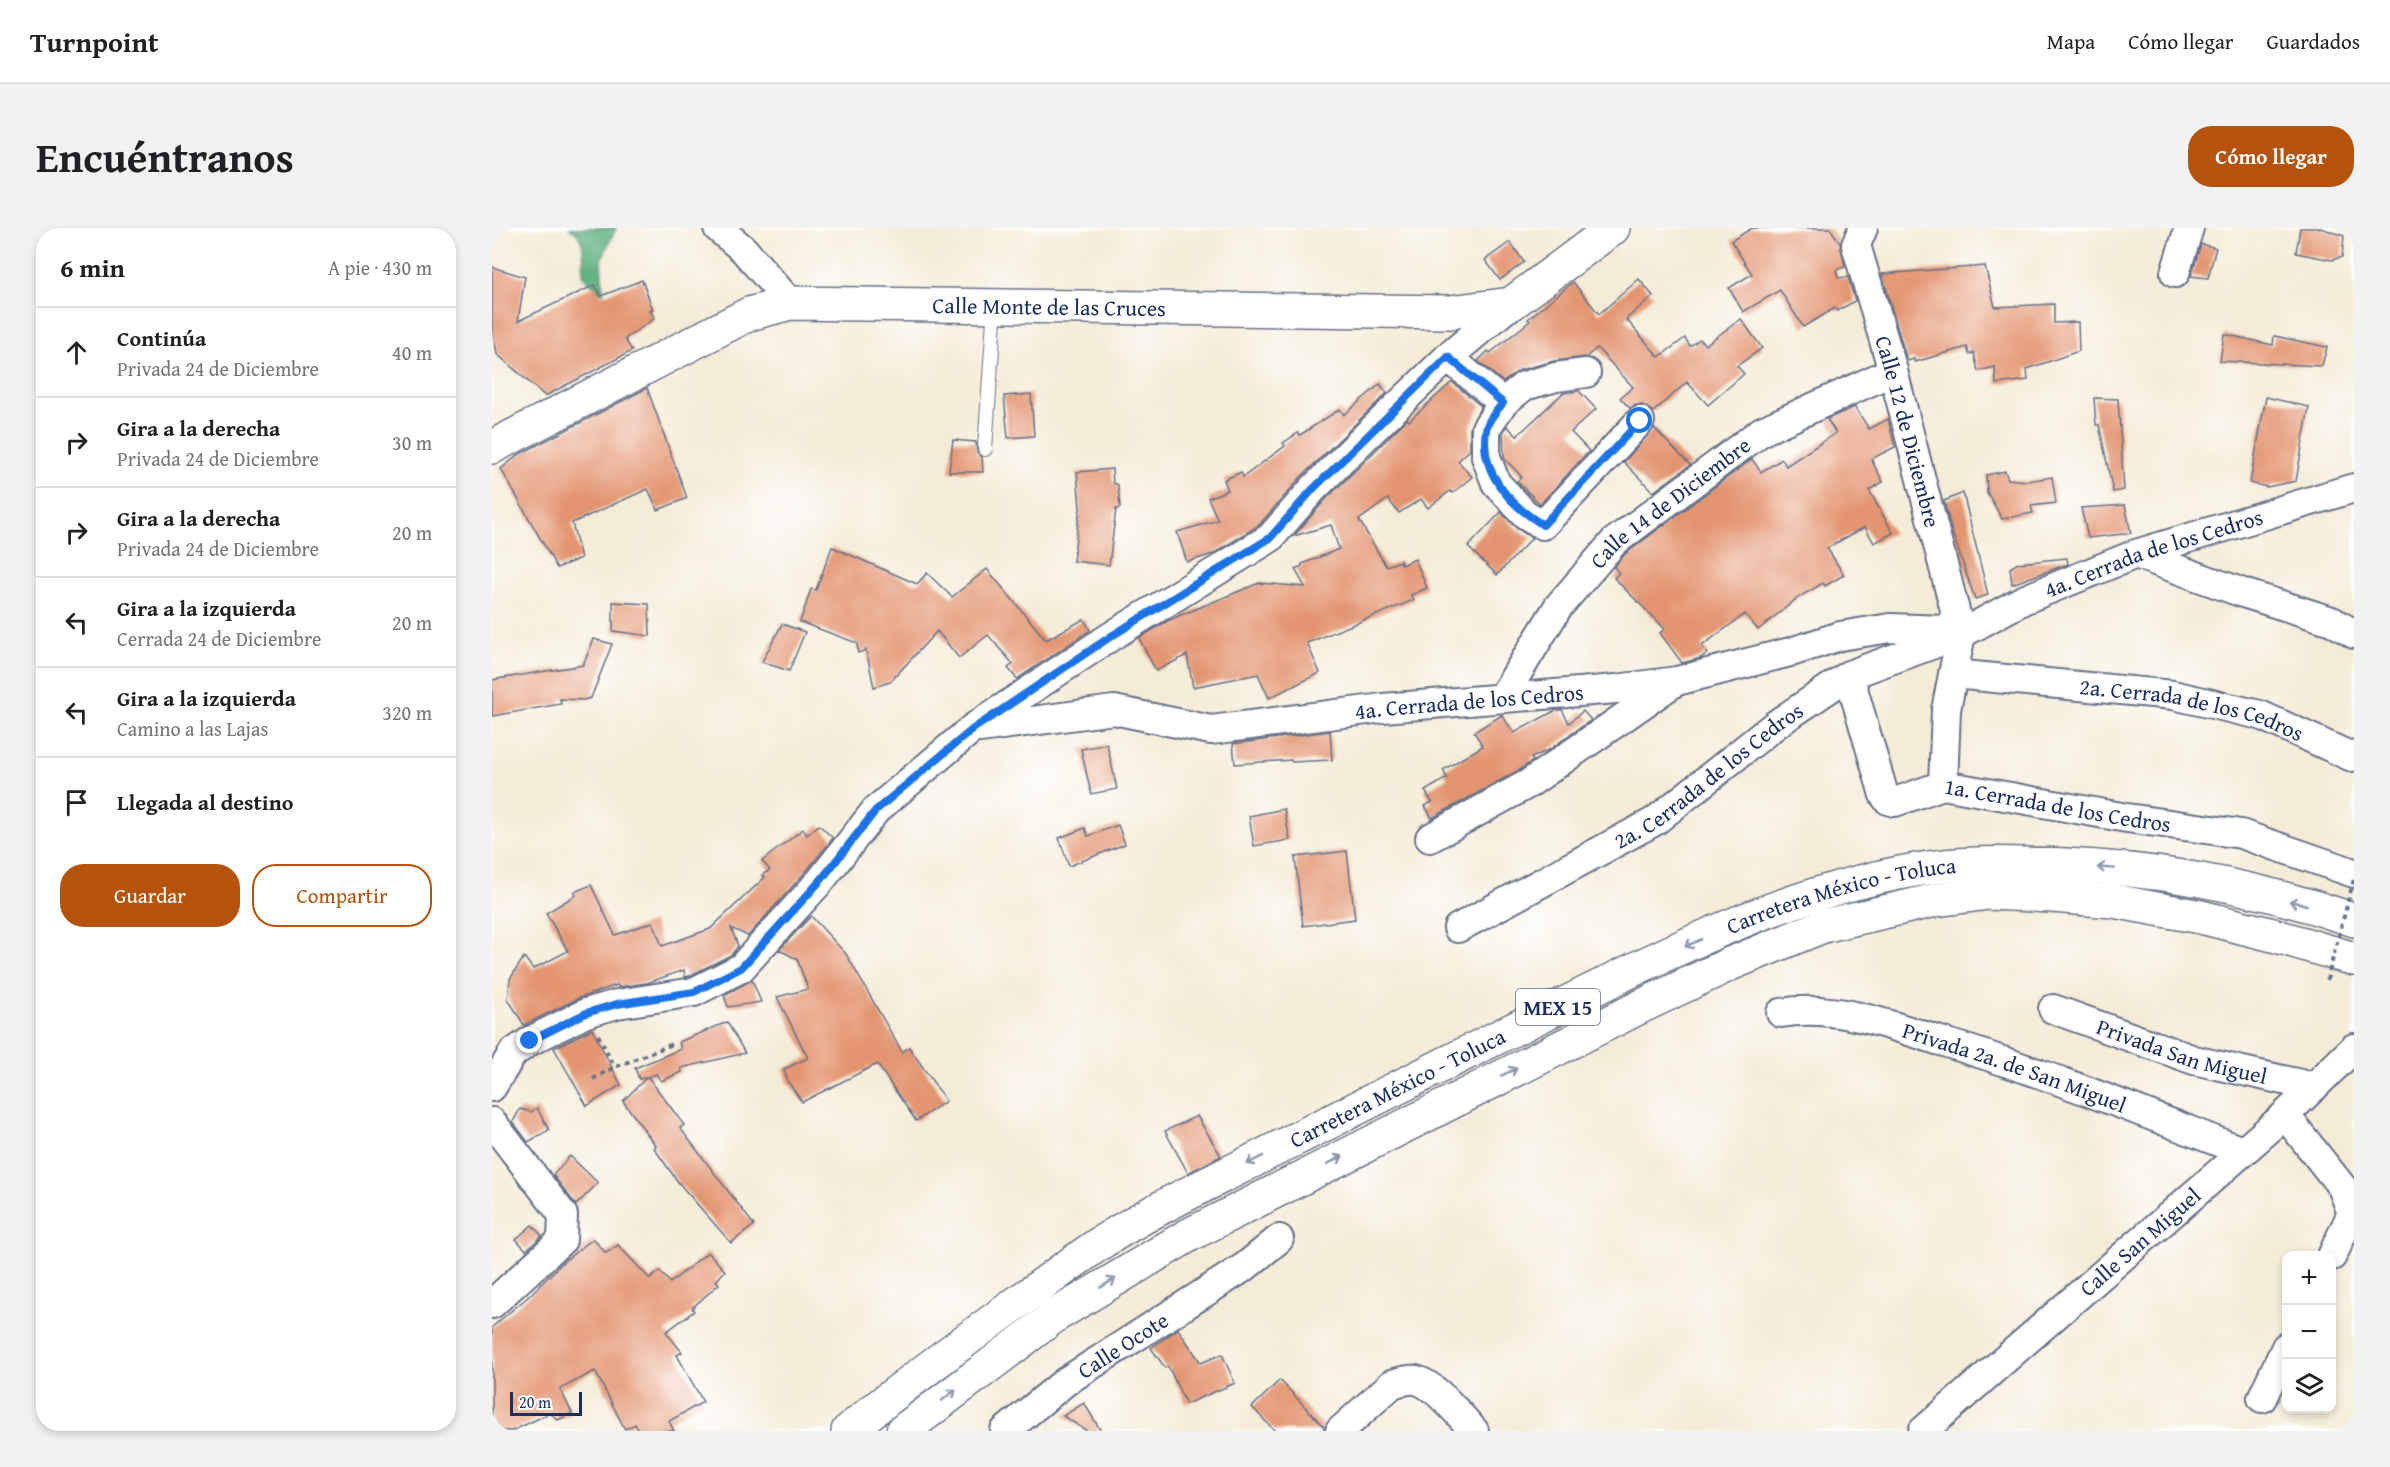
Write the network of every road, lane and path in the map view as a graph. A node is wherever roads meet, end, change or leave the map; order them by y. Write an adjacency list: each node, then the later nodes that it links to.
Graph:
1 (718, 228): 6 (street)
2 (1613, 228): 7 (main road, Calle Monte de las Cruces)
3 (1863, 228): 10 (street, Calle 12 de Diciembre)
4 (2189, 228): 5 (street)
5 (2175, 273)
6 (790, 303): 8 (main road, Calle Monte de las Cruces); 14 (main road, Calle Monte de las Cruces)
7 (1511, 304): 8 (main road, Calle Monte de las Cruces); 9 (street)
8 (995, 305): 15 (lane)
9 (1448, 357): 12 (street); 24 (street)
10 (1893, 371): 18 (street, Calle 12 de Diciembre); 23 (street, Calle 14 de Diciembre)
11 (1586, 373): 12 (street)
12 (1503, 403): 13 (street)
13 (1640, 421)
14 (492, 447)
15 (985, 449)
16 (2354, 488): 17 (street, 4a. Cerrada de los Cedros)
17 (2136, 554): 18 (street, 4a. Cerrada de los Cedros); 19 (street)
18 (1961, 634): 20 (street); 21 (street, 2a. Cerrada de los Cedros); 22 (street, 4a. Cerrada de los Cedros)
19 (2354, 634)
20 (1953, 674): 25 (street, 2a. Cerrada de los Cedros); 26 (street)
21 (1849, 675): 26 (street, 1a. Cerrada de los Cedros); 31 (street, 2a. Cerrada de los Cedros)
22 (1677, 681): 23 (street, 4a. Cerrada de los Cedros); 27 (street)
23 (1502, 698): 24 (street, 4a. Cerrada de los Cedros)
24 (973, 729): 36 (street)
25 (2352, 757)
26 (1944, 785): 28 (street, 1a. Cerrada de los Cedros)
27 (1430, 838)
28 (2354, 873)
29 (2354, 879): 33 (path, bridge)
30 (2354, 920): 51 (main road, Carretera México - Toluca / MEX 15, one-way to 51)
31 (1458, 928)
32 (2354, 959): 52 (main road, Carretera México - Toluca / MEX 15, one-way to 32)
33 (2327, 980)
34 (2053, 1009): 42 (street, Privada San Miguel)
35 (1781, 1012): 45 (street, Privada 2a. de San Miguel)
36 (586, 1013): 39 (path); 41 (street)
37 (673, 1044): 39 (path)
38 (2354, 1048): 42 (street, Calle San Miguel)
39 (615, 1067): 40 (path)
40 (592, 1079)
41 (492, 1087)
42 (2314, 1087): 43 (street, Calle San Miguel)
43 (2285, 1115): 45 (street, Calle San Miguel); 47 (street)
44 (492, 1122): 48 (street)
45 (2242, 1151): 56 (street, Calle San Miguel)
46 (1280, 1239): 53 (street, Calle Ocote)
47 (2333, 1251)
48 (492, 1304)
49 (2282, 1356): 50 (street)
50 (2262, 1398)
51 (848, 1431)
52 (903, 1431)
53 (1005, 1431)
54 (1340, 1431): 55 (street)
55 (1474, 1431)
56 (1923, 1431)

